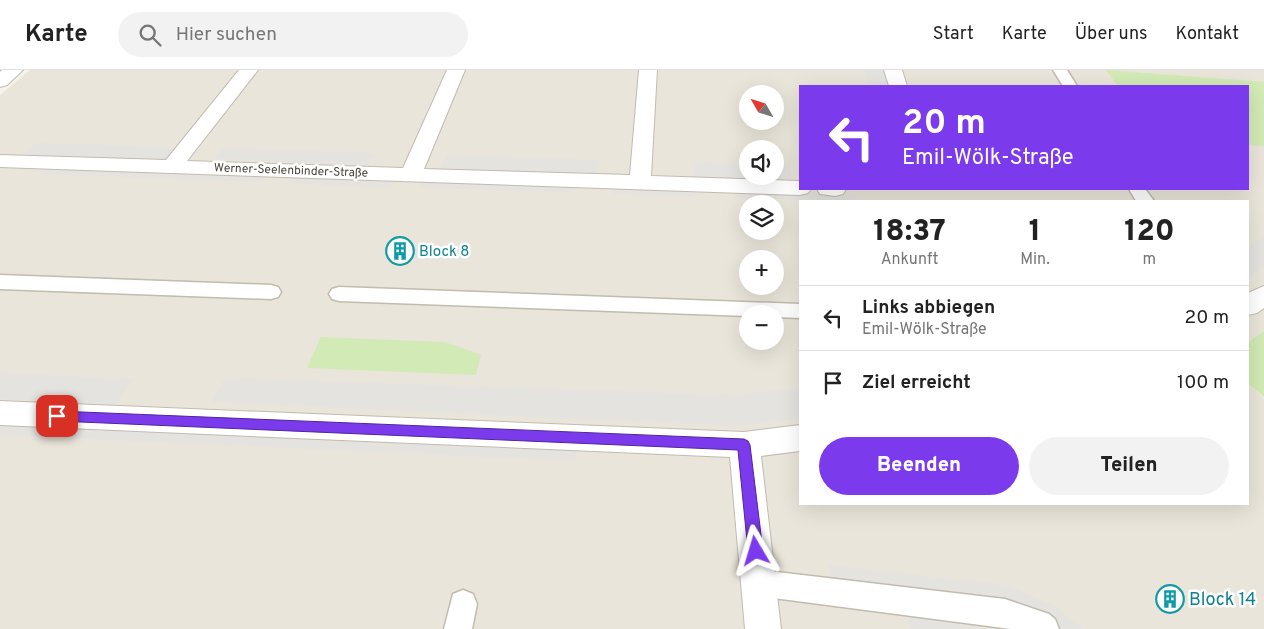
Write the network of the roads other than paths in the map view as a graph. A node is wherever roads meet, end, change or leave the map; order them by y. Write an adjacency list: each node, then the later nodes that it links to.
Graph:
1 (14, 70): 7 (street)
2 (249, 70): 11 (street)
3 (456, 70): 12 (street)
4 (648, 70): 13 (street)
5 (893, 70): 8 (street)
6 (1060, 70): 9 (lane)
7 (0, 81)
8 (898, 85)
9 (1069, 85)
10 (0, 161): 11 (street, Werner-Seelenbinder-Straße)
11 (172, 166): 12 (street, Werner-Seelenbinder-Straße)
12 (411, 174): 13 (street, Werner-Seelenbinder-Straße)
13 (640, 183): 14 (street, Werner-Seelenbinder-Straße)
14 (799, 188)
15 (0, 282): 16 (lane)
16 (271, 292)
17 (339, 294): 20 (lane)
18 (1264, 295): 19 (street)
19 (1249, 305)
20 (799, 311)
21 (0, 413): 23 (street)
22 (799, 438): 23 (street)
23 (744, 445): 24 (street)
24 (759, 583): 25 (street); 26 (lane)
25 (763, 629)
26 (1045, 629)

